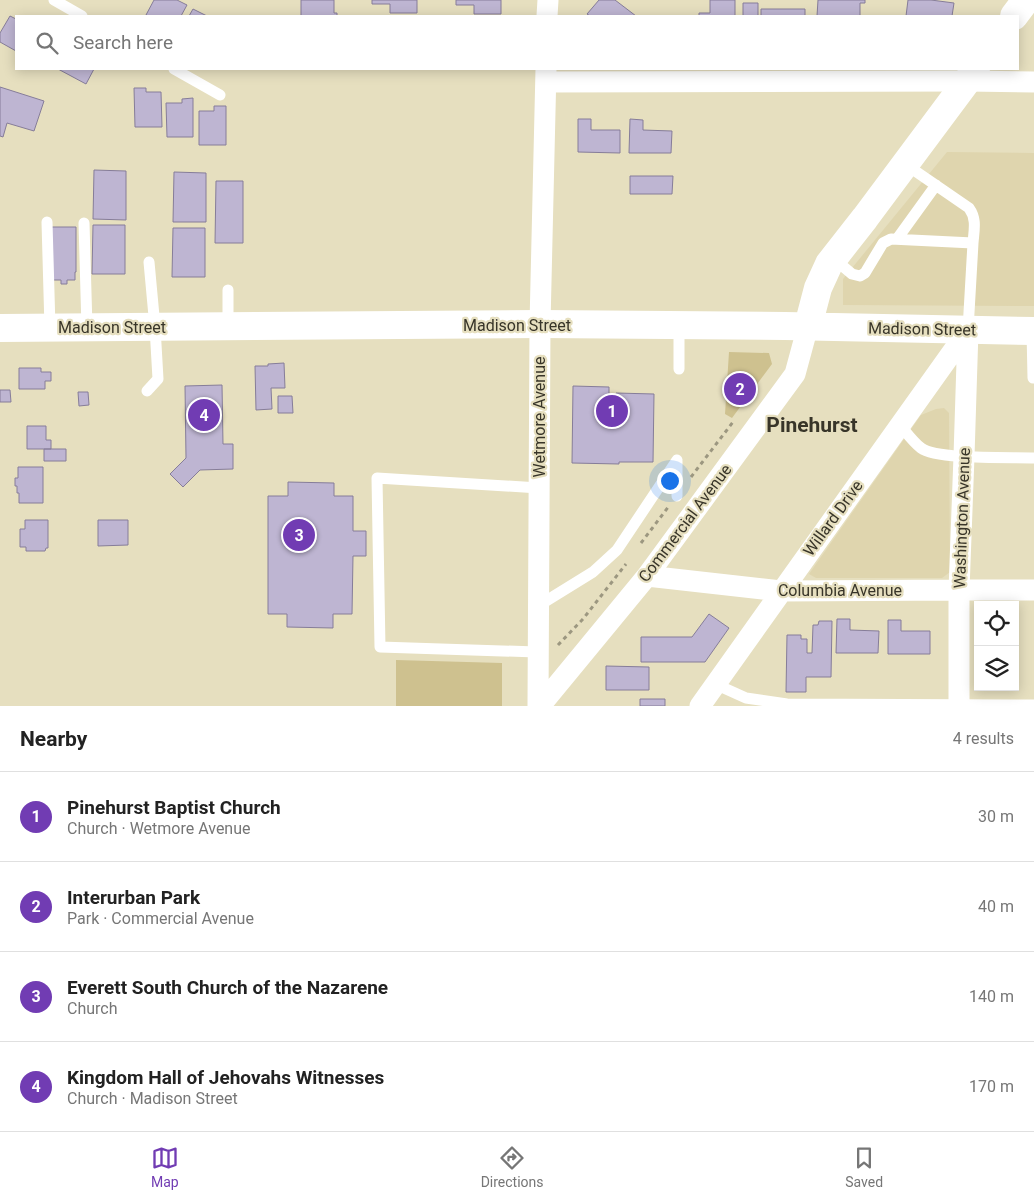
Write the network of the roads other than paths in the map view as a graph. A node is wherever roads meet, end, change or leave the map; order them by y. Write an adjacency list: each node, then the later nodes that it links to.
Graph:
1 (54, 0): 4 (lane)
2 (548, 0): 5 (street)
3 (1026, 0): 6 (street)
4 (80, 15)
5 (547, 15)
6 (1015, 15)
7 (176, 70): 11 (lane)
8 (972, 75): 9 (street); 10 (street); 12 (street)
9 (546, 76): 21 (street, Wetmore Avenue)
10 (1034, 82)
11 (220, 95)
12 (905, 164): 13 (lane); 18 (street)
13 (936, 185): 16 (lane); 17 (lane)
14 (47, 222): 27 (lane)
15 (84, 223): 28 (lane)
16 (898, 240): 17 (lane); 18 (lane)
17 (972, 243): 29 (lane)
18 (833, 258): 24 (street)
19 (149, 262): 25 (lane)
20 (228, 290): 22 (lane)
21 (540, 324): 22 (street, Madison Street); 23 (street, Madison Street); 37 (street, Wetmore Avenue)
22 (228, 326): 25 (street, Madison Street)
23 (680, 326): 24 (street, Madison Street); 31 (lane)
24 (808, 326): 29 (street, Madison Street); 39 (street, Commercial Avenue)
25 (155, 327): 28 (street, Madison Street); 33 (lane)
26 (0, 328): 27 (street, Madison Street)
27 (50, 328): 28 (street, Madison Street)
28 (87, 328)
29 (968, 330): 30 (street, Madison Street); 34 (street, Willard Drive); 35 (street, Washington Avenue)
30 (1033, 331): 32 (lane)
31 (679, 369)
32 (1032, 378)
33 (146, 391)
34 (900, 425): 35 (lane); 42 (street, Willard Drive)
35 (964, 456): 36 (lane); 40 (street, Washington Avenue)
36 (1034, 458)
37 (539, 488): 43 (street, Wetmore Avenue); 44 (lane)
38 (677, 496): 43 (lane)
39 (647, 576): 42 (street, Columbia Avenue); 48 (street, Commercial Avenue)
40 (959, 590): 41 (street, Columbia Avenue); 42 (street, Columbia Avenue); 46 (street, Washington Avenue)
41 (1034, 590)
42 (781, 591): 45 (street, Willard Drive)
43 (538, 606): 44 (street, Wetmore Avenue)
44 (537, 652): 48 (street, Wetmore Avenue)
45 (715, 684): 46 (lane); 49 (street, Willard Drive)
46 (959, 705): 47 (lane)
47 (1034, 705)
48 (538, 706)
49 (700, 706)

